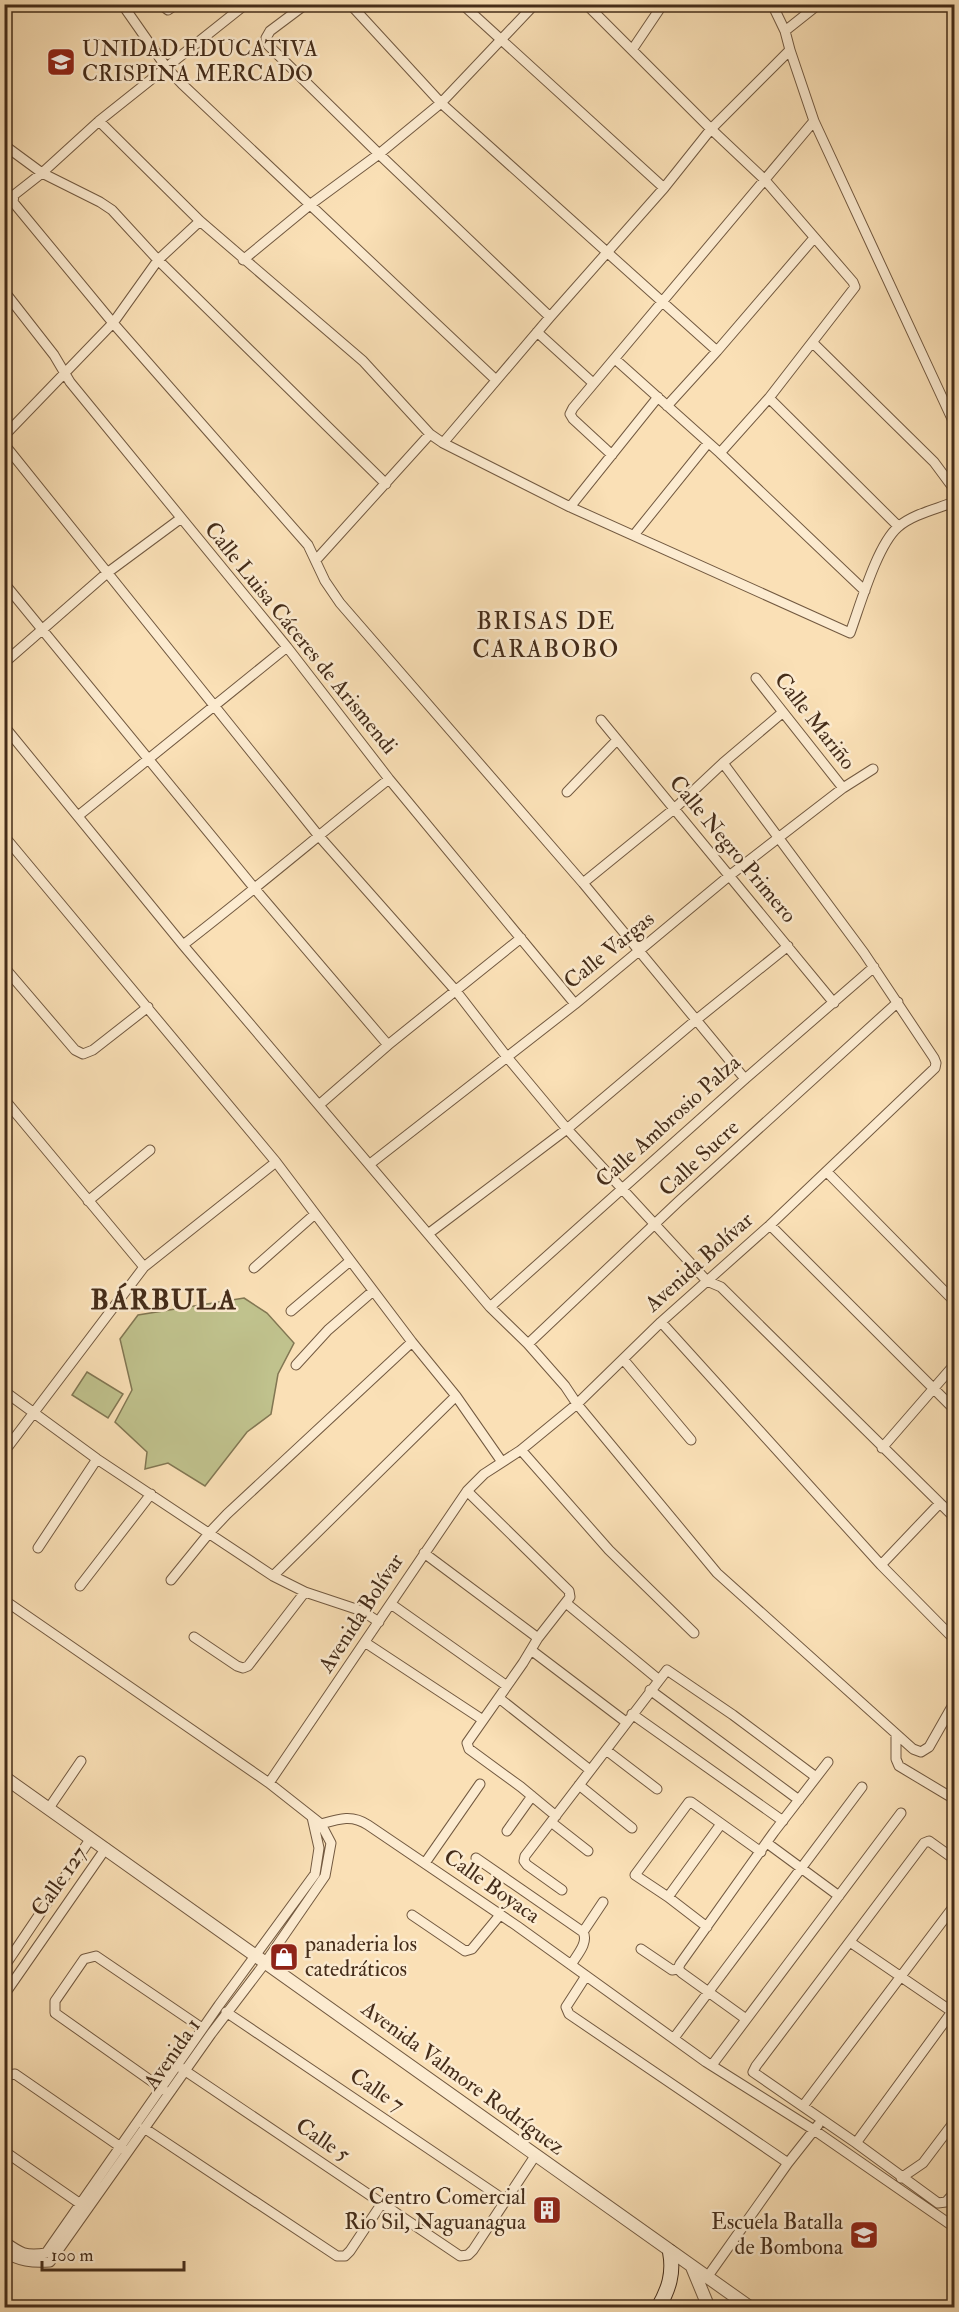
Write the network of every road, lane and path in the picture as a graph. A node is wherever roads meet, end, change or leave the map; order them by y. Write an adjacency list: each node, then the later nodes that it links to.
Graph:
1 (123, 4): 17 (street)
2 (160, 4): 3 (street)
3 (177, 4)
4 (246, 4): 17 (street)
5 (306, 4): 23 (street)
6 (350, 4): 18 (street)
7 (462, 4): 14 (street)
8 (535, 4): 14 (street)
9 (586, 4): 15 (street)
10 (663, 4): 15 (street)
11 (772, 4): 13 (street)
12 (819, 4): 13 (street)
13 (785, 31): 16 (street)
14 (500, 41): 18 (street); 26 (street)
15 (632, 50): 21 (street)
16 (790, 50): 20 (street); 21 (street)
17 (166, 67): 19 (street); 27 (street)
18 (441, 103): 23 (street); 30 (street)
19 (99, 121): 24 (street); 28 (street)
20 (814, 121): 25 (street); 47 (street)
21 (711, 129): 25 (street); 26 (street)
22 (4, 145): 24 (street)
23 (379, 154): 27 (street); 35 (street)
24 (42, 173): 31 (street); 36 (street)
25 (764, 179): 29 (street); 34 (street)
26 (664, 188): 30 (street)
27 (311, 204): 32 (street); 42 (street)
28 (200, 221): 31 (street); 32 (street)
29 (814, 238): 38 (street); 39 (street)
30 (607, 253): 34 (street); 35 (street)
31 (158, 260): 36 (street); 55 (street)
32 (243, 260): 49 (street)
33 (4, 291): 41 (street, Calle Luisa Cáceres de Arismendi)
34 (662, 302): 39 (street); 40 (street)
35 (550, 317): 37 (street)
36 (113, 323): 41 (street); 62 (street)
37 (537, 332): 42 (street); 43 (street)
38 (813, 343): 45 (street); 56 (street)
39 (717, 351): 46 (street)
40 (615, 359): 43 (street); 44 (street)
41 (64, 373): 48 (street); 59 (street, Calle Luisa Cáceres de Arismendi)
42 (496, 380): 50 (street)
43 (593, 383): 54 (street)
44 (658, 397): 46 (street); 54 (street)
45 (769, 398): 53 (street); 60 (street)
46 (667, 406): 51 (street)
47 (954, 423)
48 (6, 429)
49 (430, 434): 50 (street); 55 (street)
50 (443, 443): 58 (street)
51 (708, 443): 53 (street); 61 (street)
52 (4, 444): 63 (street)
53 (720, 453): 65 (street)
54 (612, 455): 58 (street)
55 (386, 484): 62 (street)
56 (954, 489)
57 (954, 502): 60 (street)
58 (570, 507): 61 (street)
59 (180, 519): 63 (street); 67 (street, Calle Luisa Cáceres de Arismendi)
60 (898, 526): 65 (street)
61 (634, 535): 65 (street)
62 (316, 560): 87 (street)
63 (107, 573): 66 (street); 70 (street)
64 (4, 583): 66 (street)
65 (865, 591)
66 (43, 630): 68 (street); 75 (street)
67 (287, 648): 70 (street); 78 (street, Calle Luisa Cáceres de Arismendi)
68 (4, 663)
69 (756, 678): 71 (street, Calle Mariño)
70 (216, 706): 75 (street); 83 (street)
71 (782, 713): 76 (street); 79 (street, Calle Mariño)
72 (601, 720): 74 (street, Calle Negro Primero)
73 (4, 726): 82 (street)
74 (617, 740): 80 (street); 81 (street, Calle Negro Primero)
75 (149, 759): 82 (street); 88 (street)
76 (723, 763): 81 (street); 85 (street, Avenida Bolívar)
77 (873, 769): 79 (street, Calle Vargas)
78 (389, 779): 83 (street); 89 (street, Calle Luisa Cáceres de Arismendi)
79 (843, 788): 85 (street, Calle Vargas)
80 (567, 792)
81 (674, 809): 86 (street, Calle Negro Primero); 87 (street)
82 (78, 816): 90 (street)
83 (318, 835): 88 (street); 95 (street)
84 (4, 836): 99 (street)
85 (779, 839): 86 (street, Calle Vargas); 94 (street, Avenida Bolívar)
86 (729, 876): 91 (street, Calle Negro Primero); 92 (street, Calle Vargas)
87 (583, 883): 92 (street)
88 (255, 889): 90 (street); 101 (street)
89 (521, 938): 95 (street); 98 (street, Calle Luisa Cáceres de Arismendi)
90 (183, 945): 105 (street)
91 (788, 946): 97 (street, Calle Negro Primero); 100 (street)
92 (639, 951): 98 (street, Calle Vargas); 100 (street)
93 (5, 967): 99 (street)
94 (874, 967): 96 (street, Avenida Bolívar); 97 (street, Calle Ambrosio Palza)
95 (456, 991): 101 (street); 102 (street)
96 (898, 1002): 112 (street, Avenida Bolívar); 117 (street, Calle Sucre)
97 (834, 1003): 103 (street, Calle Ambrosio Palza)
98 (574, 1004): 102 (street, Calle Vargas)
99 (148, 1008): 110 (street)
100 (696, 1020): 103 (street); 108 (street)
101 (388, 1045): 105 (street)
102 (507, 1057): 108 (street); 111 (street, Calle Vargas)
103 (745, 1079): 113 (street, Calle Ambrosio Palza)
104 (4, 1099): 106 (street)
105 (319, 1105): 111 (street)
106 (11, 1107): 107 (street); 114 (street)
107 (4, 1116)
108 (567, 1129): 113 (street); 118 (street)
109 (150, 1150): 114 (street)
110 (276, 1162): 115 (street); 120 (street)
111 (370, 1164): 118 (street)
112 (827, 1172): 116 (street, Avenida Bolívar); 124 (street)
113 (622, 1188): 117 (street); 125 (street, Calle Ambrosio Palza)
114 (88, 1201): 120 (street)
115 (315, 1214): 119 (street); 121 (street)
116 (770, 1225): 122 (street, Avenida Bolívar); 133 (street)
117 (655, 1226): 122 (street); 129 (street, Calle Sucre)
118 (428, 1234): 125 (street)
119 (350, 1261): 123 (street); 126 (street)
120 (144, 1268): 138 (street)
121 (254, 1268)
122 (707, 1281): 127 (street, Avenida Bolívar); 140 (street)
123 (374, 1291): 128 (street); 131 (street)
124 (954, 1301)
125 (490, 1307): 129 (street)
126 (291, 1311)
127 (661, 1322): 130 (street, Avenida Bolívar); 152 (street)
128 (412, 1342): 135 (street); 149 (street)
129 (528, 1344): 136 (street)
130 (623, 1359): 136 (street, Avenida Bolívar); 139 (street)
131 (296, 1365)
132 (954, 1365): 133 (street)
133 (933, 1388): 137 (street); 140 (street)
134 (4, 1391): 138 (street)
135 (456, 1396): 144 (street); 153 (street)
136 (577, 1404): 141 (street, Avenida Bolívar); 174 (street)
137 (954, 1409)
138 (34, 1412): 142 (street); 143 (street)
139 (691, 1440)
140 (882, 1448): 147 (street)
141 (521, 1450): 144 (street, Avenida Bolívar); 161 (street)
142 (4, 1452)
143 (97, 1459): 146 (street); 150 (street)
144 (502, 1462): 145 (street, Avenida Bolívar)
145 (467, 1491): 151 (street, Avenida Bolívar); 158 (street)
146 (151, 1494): 149 (street); 155 (street)
147 (940, 1503): 148 (street); 152 (street)
148 (954, 1517)
149 (210, 1532): 153 (street); 154 (street)
150 (38, 1548)
151 (424, 1553): 159 (street, Avenida Bolívar); 163 (street)
152 (881, 1565): 164 (street)
153 (273, 1576): 156 (street)
154 (171, 1580)
155 (80, 1586)
156 (305, 1592): 160 (street); 162 (street)
157 (4, 1600): 181 (street)
158 (566, 1603): 163 (street); 167 (street)
159 (390, 1604): 160 (street, Avenida Bolívar); 168 (street)
160 (379, 1622): 165 (street, Avenida Bolívar)
161 (694, 1633)
162 (194, 1637)
163 (538, 1638): 166 (street)
164 (954, 1639)
165 (366, 1643): 173 (street); 181 (street, Avenida Bolívar)
166 (531, 1650): 168 (street); 172 (street)
167 (658, 1679): 169 (street); 180 (street)
168 (507, 1686): 170 (street)
169 (650, 1690): 172 (street); 188 (street)
170 (499, 1698): 173 (street); 178 (street)
171 (954, 1702): 174 (street)
172 (629, 1718): 175 (street); 193 (street)
173 (483, 1720): 186 (street)
174 (896, 1734): 187 (street)
175 (606, 1750): 178 (street); 185 (street)
176 (81, 1761): 189 (street)
177 (828, 1762): 180 (street)
178 (590, 1770): 183 (street)
179 (4, 1777): 189 (street, Avenida Valmore Rodríguez)
180 (816, 1778): 188 (street)
181 (269, 1783): 191 (street)
182 (480, 1784): 205 (street)
183 (579, 1785): 192 (street); 196 (street)
184 (862, 1787): 206 (street)
185 (657, 1789)
186 (532, 1796): 192 (street); 197 (street)
187 (954, 1799)
188 (799, 1800): 193 (street)
189 (49, 1808): 198 (street, Avenida Valmore Rodríguez)
190 (901, 1813): 208 (street)
191 (312, 1817): 194 (street); 218 (street, Avenida 1)
192 (554, 1819): 201 (street); 207 (street)
193 (783, 1821): 199 (street)
194 (321, 1824): 205 (street, Calle Boyaca); 218 (street, Avenida 1)
195 (721, 1824): 202 (street); 209 (street); 209 (street)
196 (632, 1828)
197 (507, 1831)
198 (91, 1838): 200 (street, Avenida Valmore Rodríguez); 220 (street, Calle 127)
199 (767, 1843): 202 (street); 206 (street)
200 (106, 1848): 218 (street, Avenida Valmore Rodríguez); 225 (street, Calle 127)
201 (588, 1851)
202 (761, 1852): 214 (street)
203 (476, 1858): 215 (street)
204 (954, 1859): 216 (street)
205 (425, 1863): 213 (street, Calle Boyaca)
206 (801, 1868): 208 (street); 224 (street)
207 (561, 1890)
208 (839, 1896): 228 (street)
209 (668, 1897): 214 (street)
210 (603, 1902): 215 (street)
211 (954, 1906): 223 (street)
212 (412, 1915): 213 (street)
213 (500, 1915): 219 (street, Calle Boyaca)
214 (707, 1926): 221 (street)
215 (583, 1932): 219 (street)
216 (850, 1942): 223 (street); 235 (street)
217 (641, 1949): 221 (street)
218 (261, 1960): 226 (street, Avenida 1); 229 (street, Avenida 1); 243 (street, Avenida Valmore Rodríguez)
219 (571, 1965): 222 (street, Calle Boyaca)
220 (4, 1967)
221 (678, 1969): 224 (street)
222 (586, 1976): 230 (street, Calle Boyaca); 244 (street)
223 (900, 1977): 227 (street); 235 (street)
224 (708, 1992): 228 (street); 230 (street)
225 (4, 1995)
226 (226, 2012): 232 (street, Avenida 1); 247 (street, Calle 7)
227 (954, 2012): 240 (street)
228 (746, 2019): 231 (street)
229 (202, 2028): 232 (street, Avenida 1); 234 (street)
230 (674, 2038): 231 (street, Calle Boyaca)
231 (712, 2065): 239 (street, Calle Boyaca)
232 (181, 2068): 234 (street, Avenida 1); 248 (street, Calle 5)
233 (4, 2076): 241 (street)
234 (164, 2091): 238 (street, Avenida 1); 241 (street, Avenida 1)
235 (803, 2106): 236 (street)
236 (822, 2120): 239 (street); 240 (street)
237 (954, 2122): 245 (street)
238 (144, 2128): 241 (street, Avenida 1); 248 (street)
239 (814, 2130): 244 (street); 250 (street, Calle Boyaca)
240 (856, 2143): 245 (street)
241 (124, 2149): 249 (street, Avenida 1)
242 (4, 2151): 249 (street)
243 (535, 2156): 247 (street, Calle 5); 253 (street, Avenida Valmore Rodríguez)
244 (788, 2163): 255 (street)
245 (901, 2178): 246 (street)
246 (954, 2193)
247 (506, 2201): 248 (street, Calle 5)
248 (382, 2203)
249 (83, 2206): 251 (street, Avenida 1); 252 (street, Avenida 1)
250 (954, 2227)
251 (4, 2241)
252 (4, 2252)
253 (670, 2252): 254 (street, Avenida Valmore Rodríguez); 257 (main road)
254 (692, 2267): 255 (street, Avenida Valmore Rodríguez); 259 (street)
255 (708, 2276): 256 (street, Avenida Valmore Rodríguez)
256 (729, 2292): 260 (street); 261 (street, Avenida Valmore Rodríguez)
257 (658, 2307): 258 (main road)
258 (668, 2307)
259 (709, 2307)
260 (734, 2307)
261 (751, 2307)

